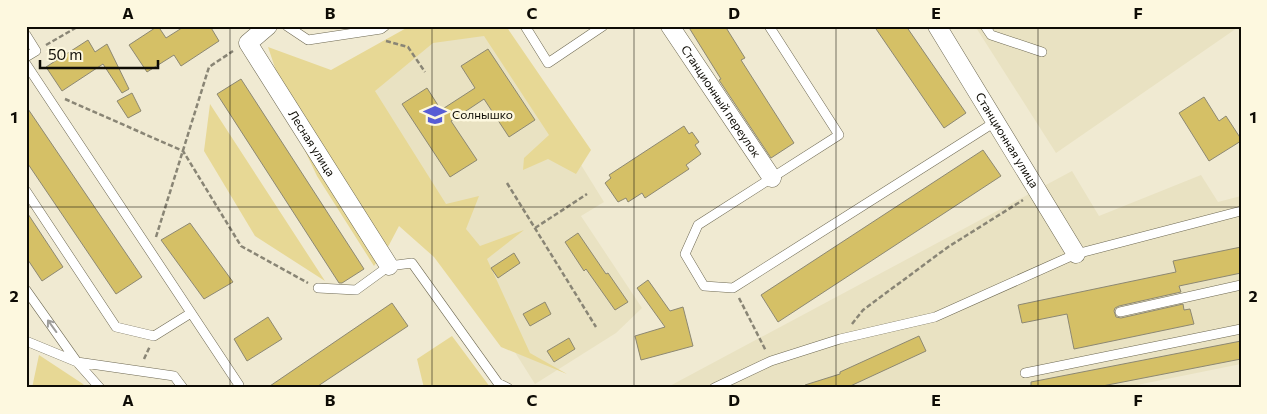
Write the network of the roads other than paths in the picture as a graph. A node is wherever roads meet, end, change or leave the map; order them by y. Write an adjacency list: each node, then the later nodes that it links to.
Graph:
1 (268, 26): 19 (street, Лесная улица)
2 (287, 26): 3 (lane)
3 (386, 26)
4 (525, 26): 5 (lane)
5 (603, 26)
6 (670, 26): 15 (street, Станционный переулок)
7 (769, 26): 15 (lane)
8 (937, 26): 14 (street, Станционная улица)
9 (985, 26): 11 (lane)
10 (26, 35): 12 (lane)
11 (1042, 52)
12 (26, 57)
13 (26, 64): 24 (lane)
14 (995, 122): 15 (lane); 18 (street, Станционная улица)
15 (772, 178)
16 (26, 191): 24 (lane)
17 (1241, 211): 18 (lane)
18 (1076, 254): 33 (lane)
19 (389, 266): 21 (lane); 32 (lane)
20 (1241, 285): 23 (lane)
21 (318, 288)
22 (26, 290): 27 (lane, one-way to 22)
23 (1120, 312)
24 (191, 313): 31 (lane)
25 (1241, 329): 28 (lane)
26 (26, 340): 27 (lane)
27 (77, 362): 29 (lane); 30 (lane)
28 (1025, 373)
29 (100, 388)
30 (184, 388)
31 (238, 388)
32 (508, 388)
33 (714, 388)

